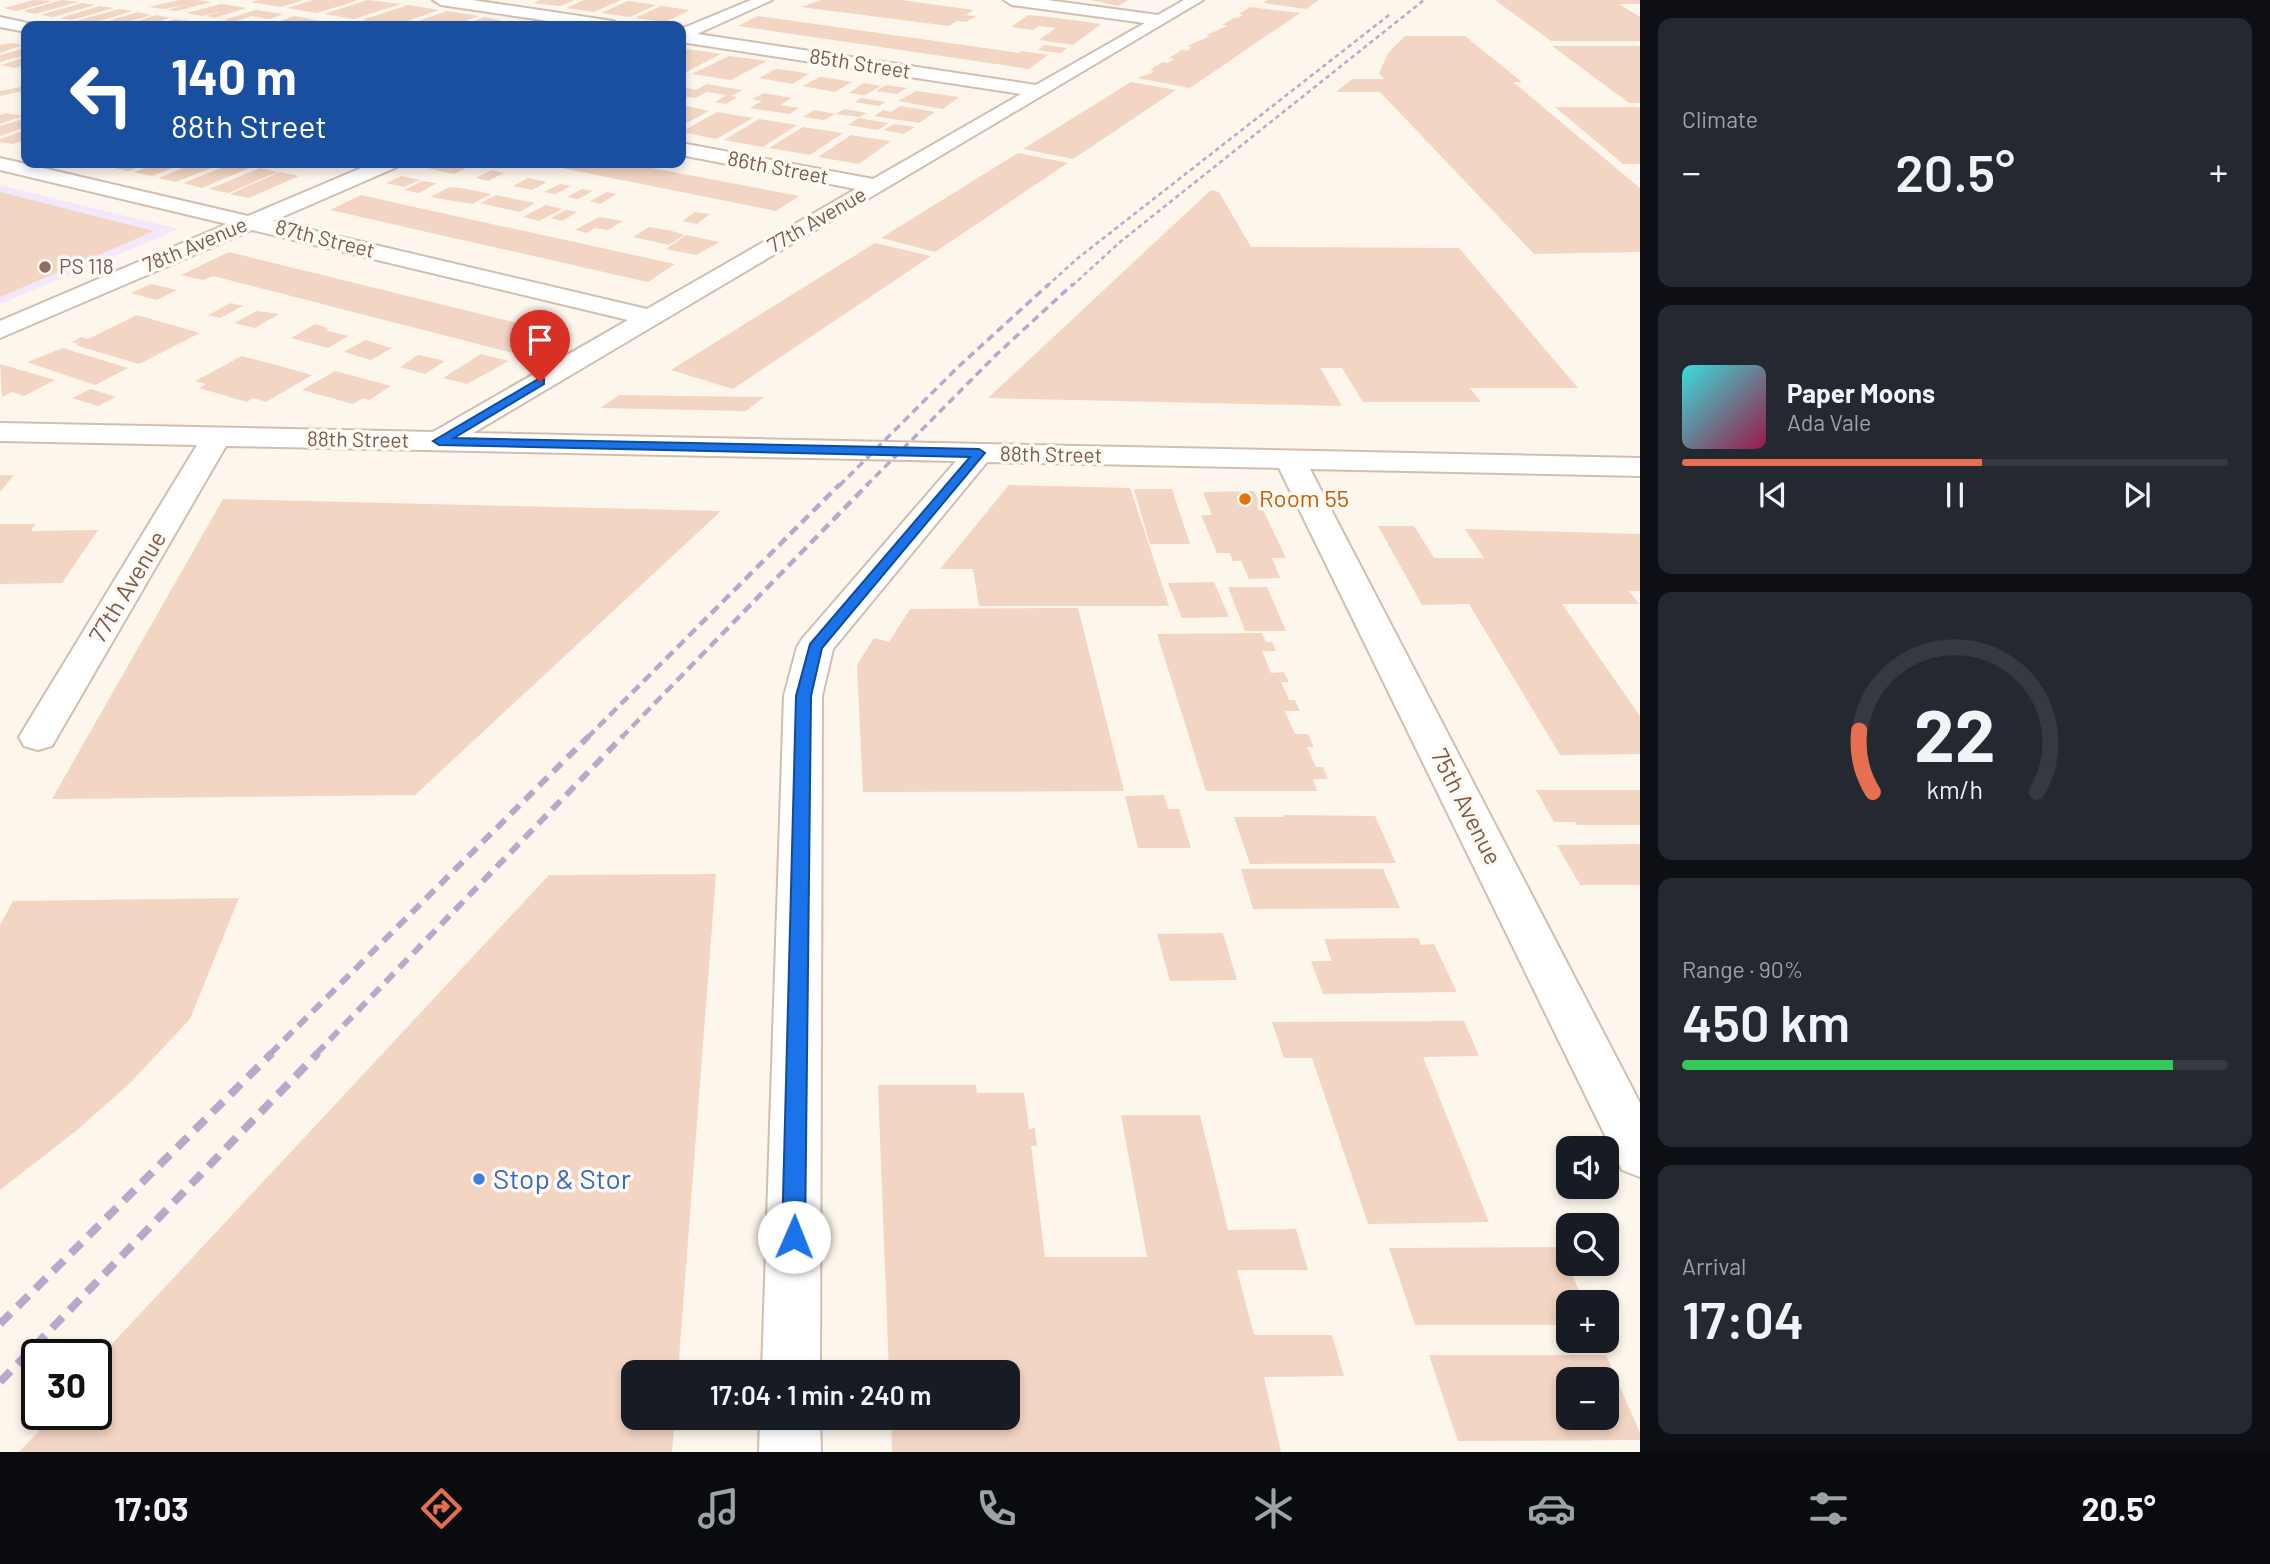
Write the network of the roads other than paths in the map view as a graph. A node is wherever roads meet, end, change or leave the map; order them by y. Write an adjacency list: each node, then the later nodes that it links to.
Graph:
1 (442, 0): 6 (street)
2 (764, 0): 9 (street)
3 (1012, 0): 5 (street)
4 (1195, 0): 5 (street, 77th Avenue)
5 (1161, 20): 11 (street, 77th Avenue)
6 (580, 21)
7 (0, 22): 8 (street)
8 (21, 26)
9 (686, 34)
10 (686, 37): 11 (street, 85th Street)
11 (1039, 91): 15 (street, 77th Avenue)
12 (686, 150): 15 (street, 86th Street)
13 (0, 164): 16 (street, 87th Street)
14 (378, 168): 16 (street, 78th Avenue)
15 (875, 186): 17 (street, 77th Avenue)
16 (251, 221): 17 (street, 87th Street); 18 (street, 78th Avenue)
17 (649, 317): 21 (street, 77th Avenue)
18 (0, 330)
19 (0, 432): 20 (street, 88th Street)
20 (216, 436): 21 (street, 88th Street); 25 (street, 77th Avenue)
21 (439, 441): 22 (street, 88th Street)
22 (979, 453): 23 (street, 88th Street); 27 (street)
23 (1290, 460): 24 (street, 88th Street); 26 (street, 75th Avenue)
24 (1640, 467)
25 (38, 737)
26 (1640, 1154)
27 (791, 1360)
28 (790, 1430): 29 (street)
29 (790, 1452)

